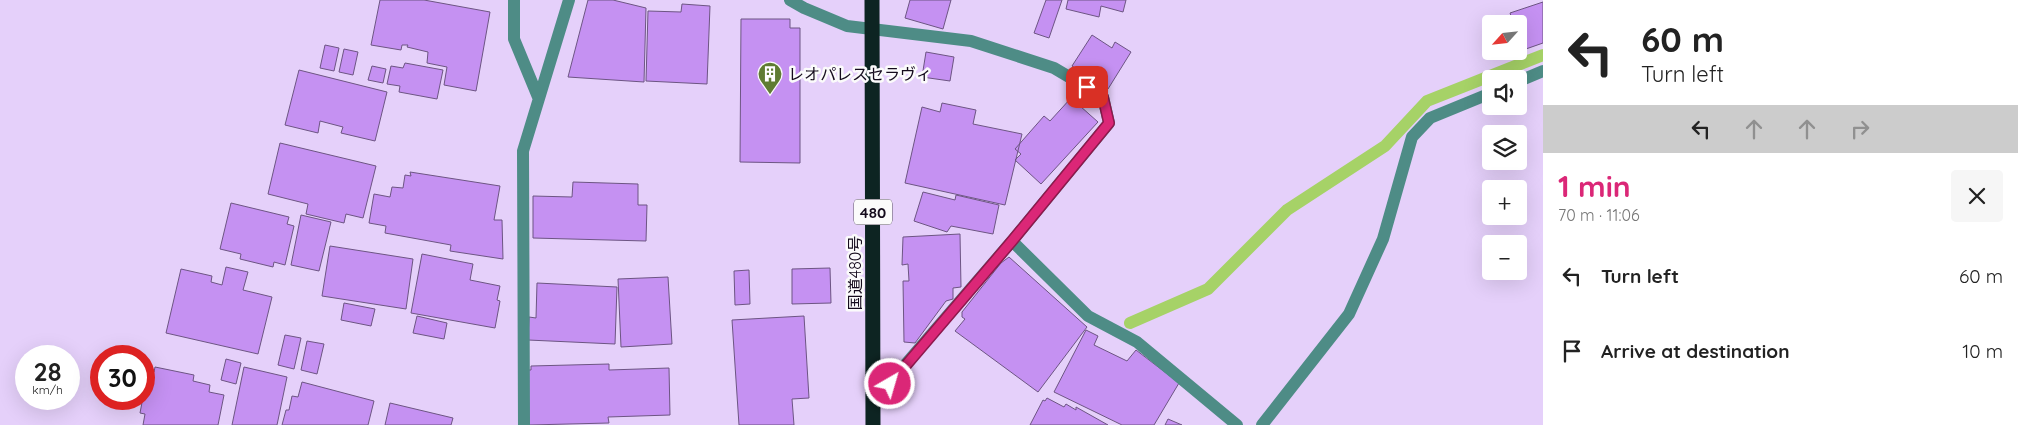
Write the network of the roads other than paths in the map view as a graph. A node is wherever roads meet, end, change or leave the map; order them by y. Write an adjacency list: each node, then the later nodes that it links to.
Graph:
1 (514, 0): 8 (street)
2 (569, 0): 8 (street)
3 (790, 0): 5 (street)
4 (872, 0): 5 (highway, 国道480号 / 480)
5 (872, 29): 10 (street); 11 (highway, 国道480号 / 480)
6 (1543, 71): 7 (street)
7 (1527, 78)
8 (538, 97): 12 (street)
9 (1482, 97): 15 (street)
10 (1012, 241): 11 (street); 14 (street)
11 (873, 408): 13 (highway, 国道480号 / 480)
12 (524, 425)
13 (874, 425)
14 (1237, 425)
15 (1262, 425)

